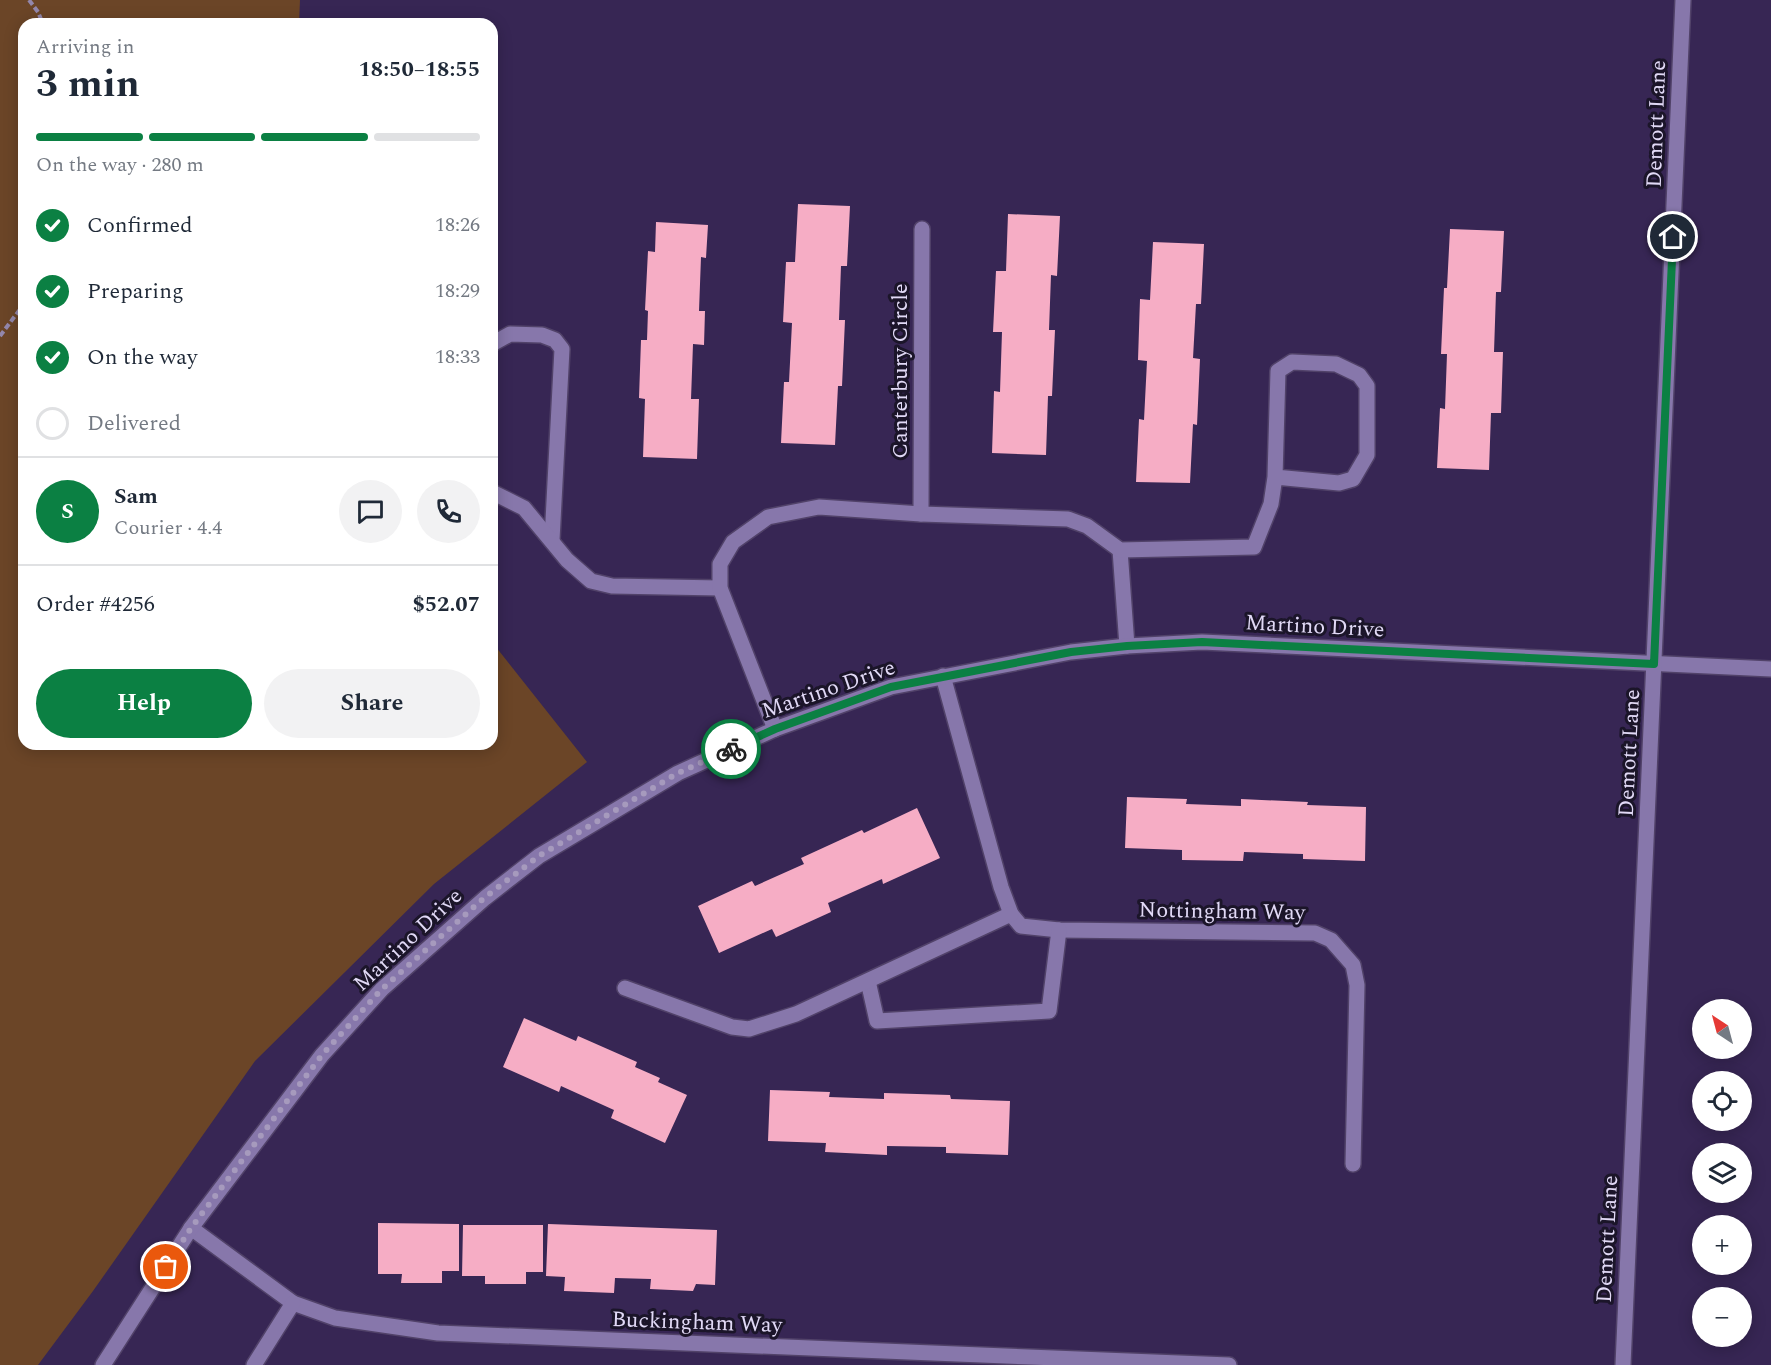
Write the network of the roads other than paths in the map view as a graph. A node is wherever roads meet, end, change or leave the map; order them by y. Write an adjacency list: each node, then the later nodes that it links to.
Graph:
1 (1683, 0): 11 (street, Demott Lane)
2 (922, 229): 6 (street, Canterbury Circle)
3 (498, 341): 7 (street)
4 (1275, 477): 4 (street); 8 (street)
5 (498, 495): 7 (street)
6 (921, 514): 8 (street); 9 (street)
7 (552, 540): 9 (street)
8 (1120, 550): 10 (street)
9 (720, 588): 14 (street)
10 (1127, 646): 11 (street, Martino Drive); 13 (street, Martino Drive)
11 (1654, 664): 12 (street, Martino Drive); 25 (street, Demott Lane)
12 (1771, 669)
13 (943, 676): 14 (street, Martino Drive); 15 (street)
14 (775, 729): 20 (street, Martino Drive)
15 (1011, 914): 16 (street, Nottingham Way); 17 (street)
16 (1059, 930): 17 (street); 19 (street, Nottingham Way)
17 (868, 981): 18 (street)
18 (625, 988)
19 (1353, 1164)
20 (191, 1228): 21 (street, Buckingham Way); 22 (street, Martino Drive)
21 (293, 1303): 23 (street); 24 (street, Buckingham Way)
22 (104, 1365)
23 (254, 1365)
24 (1229, 1365)
25 (1623, 1365)

